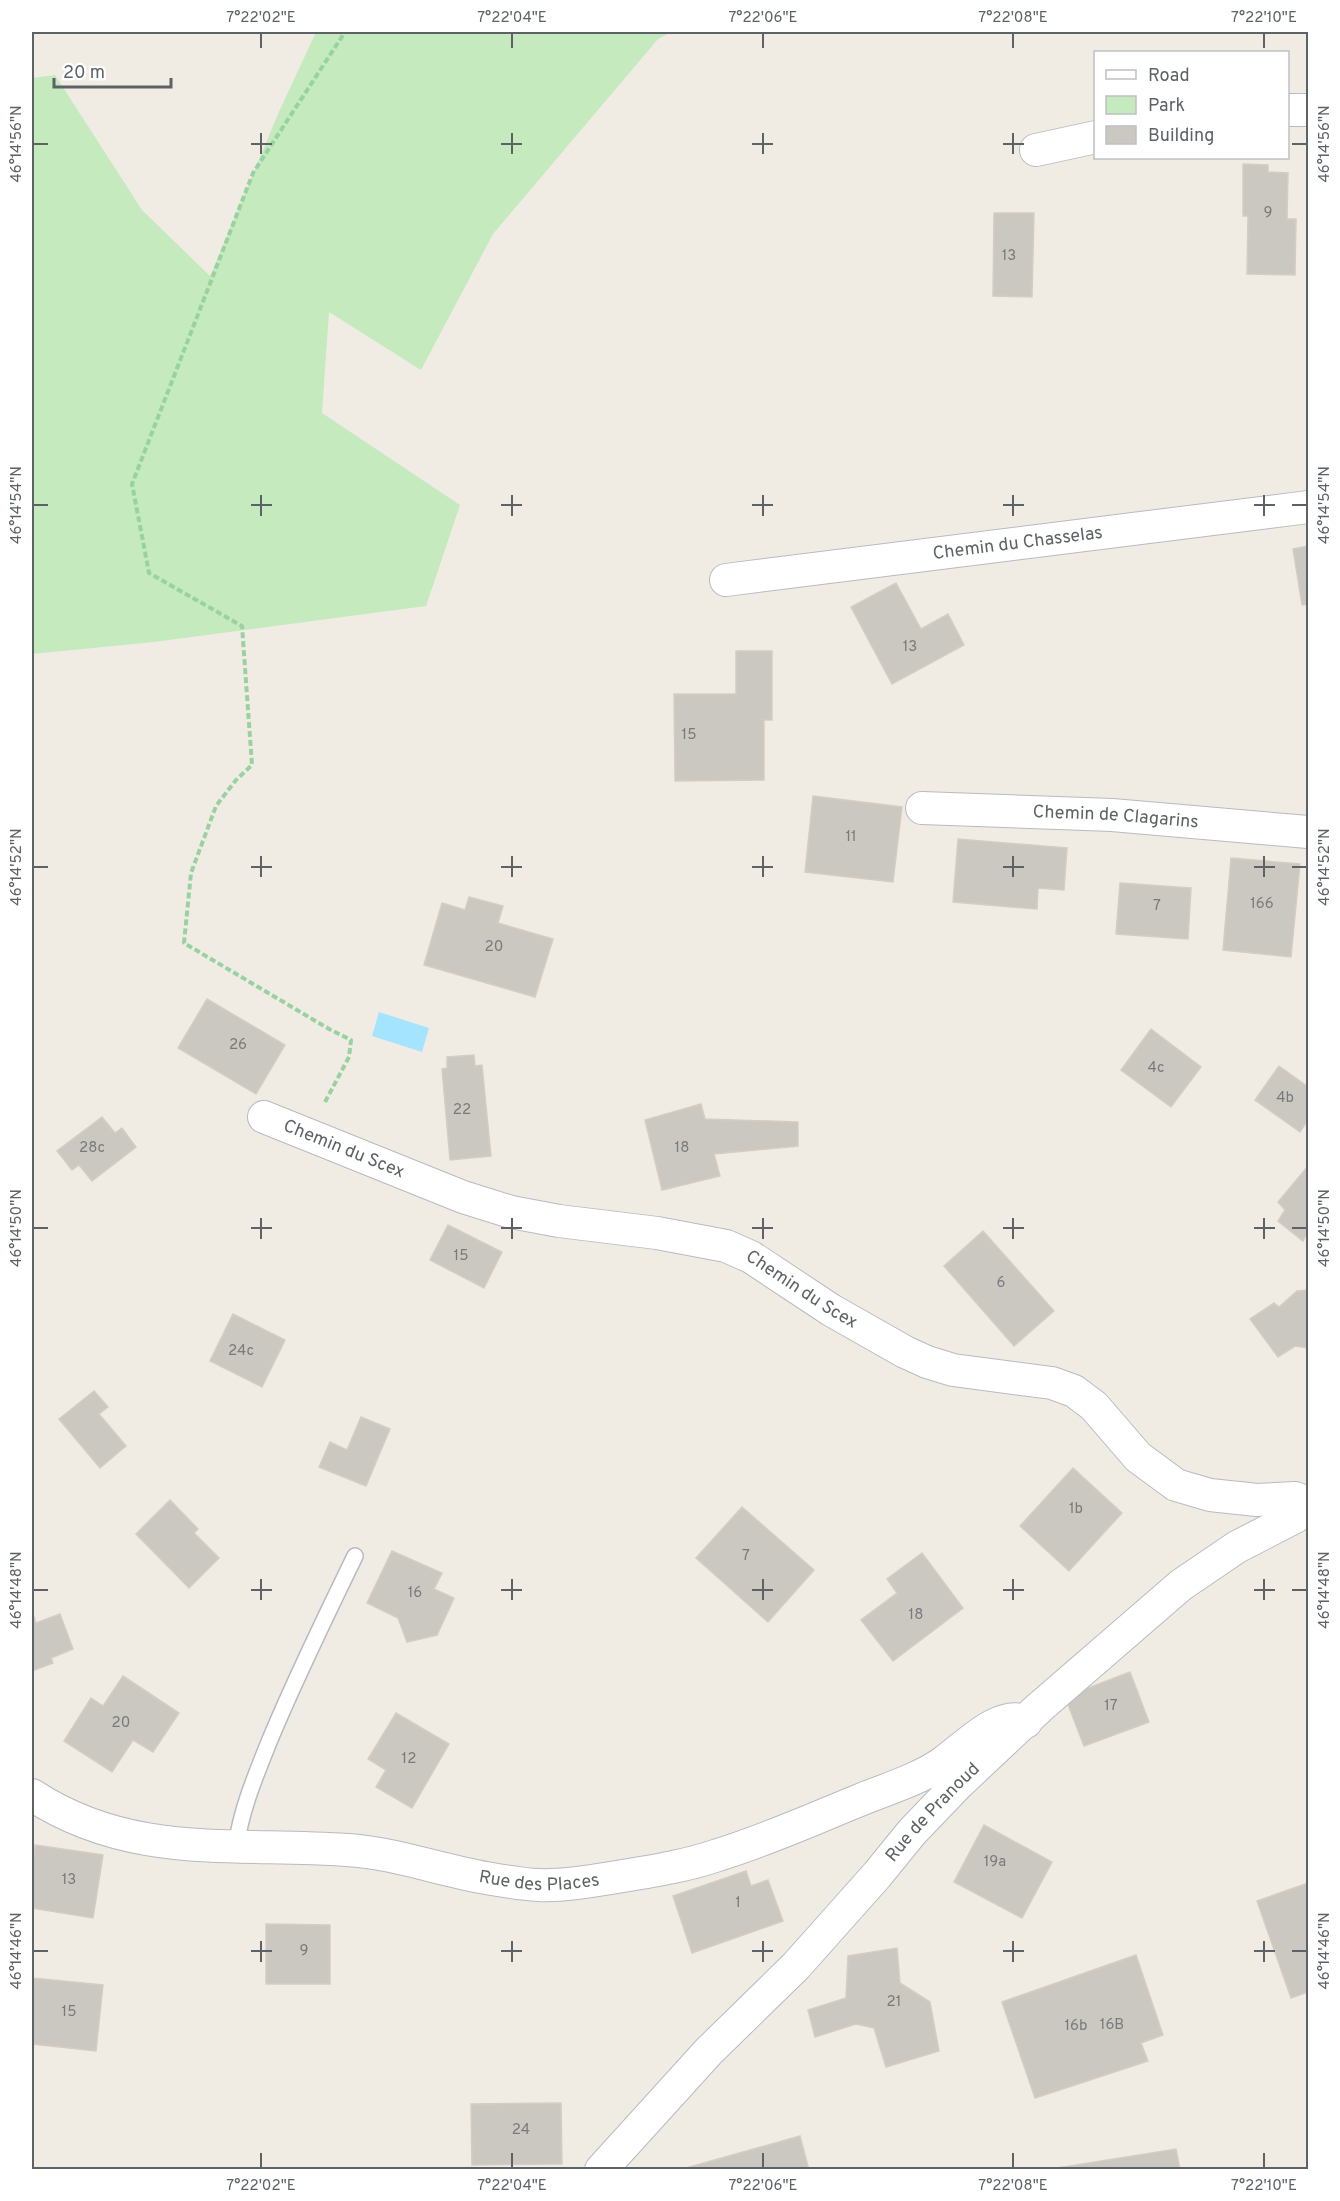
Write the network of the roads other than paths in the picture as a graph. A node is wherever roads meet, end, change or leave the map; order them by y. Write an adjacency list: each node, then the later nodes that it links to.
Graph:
1 (1289, 110): 2 (street)
2 (1308, 110)
3 (1094, 137): 4 (street)
4 (1036, 150)
5 (1308, 507): 6 (street, Chemin du Chasselas)
6 (726, 580)
7 (922, 808): 8 (street, Chemin de Clagarins)
8 (1308, 832)
9 (264, 1117): 10 (street, Chemin du Scex)
10 (1308, 1504): 12 (street, Rue de Pranoud)
11 (355, 1556): 14 (lane)
12 (1026, 1722): 14 (street, Rue des Places); 15 (street, Rue de Pranoud)
13 (32, 1795): 14 (street, Rue des Places)
14 (236, 1847)
15 (601, 2169)

